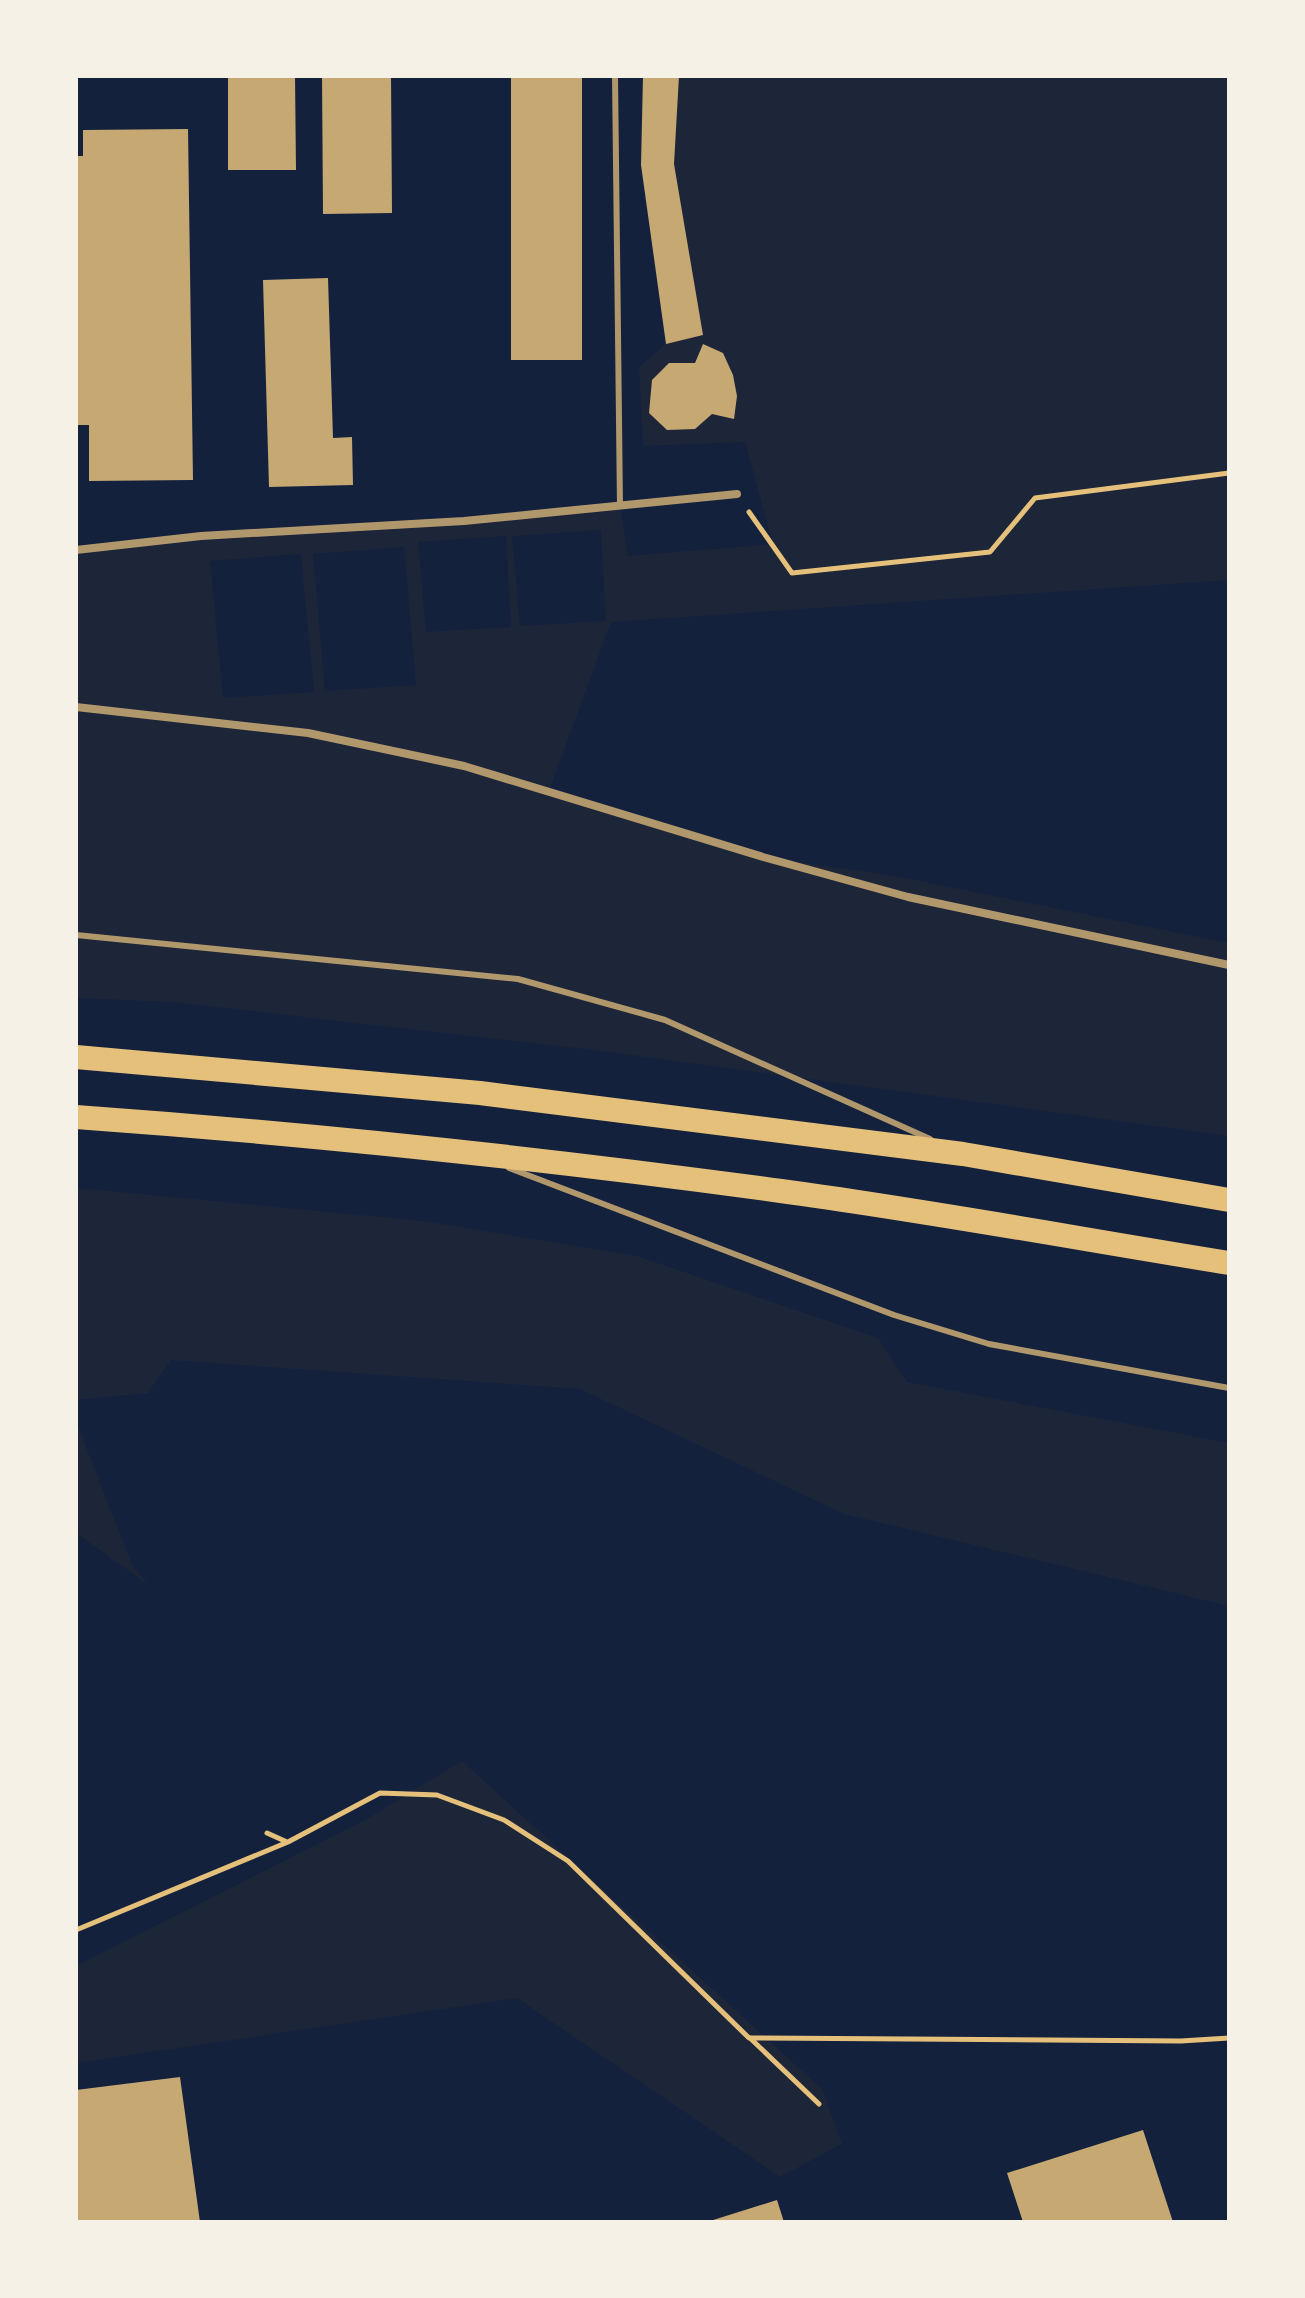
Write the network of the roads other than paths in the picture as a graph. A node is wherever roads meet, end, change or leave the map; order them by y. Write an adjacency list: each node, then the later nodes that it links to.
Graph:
1 (615, 76): 3 (lane)
2 (737, 494): 3 (street)
3 (620, 506): 4 (street)
4 (76, 550)
5 (76, 707): 7 (street)
6 (76, 935): 11 (lane)
7 (1229, 965)
8 (76, 1057): 11 (highway)
9 (76, 1117): 10 (highway)
10 (468, 1152): 13 (highway); 14 (lane)
11 (963, 1154): 12 (highway)
12 (1229, 1200)
13 (1229, 1263)
14 (1229, 1388)

